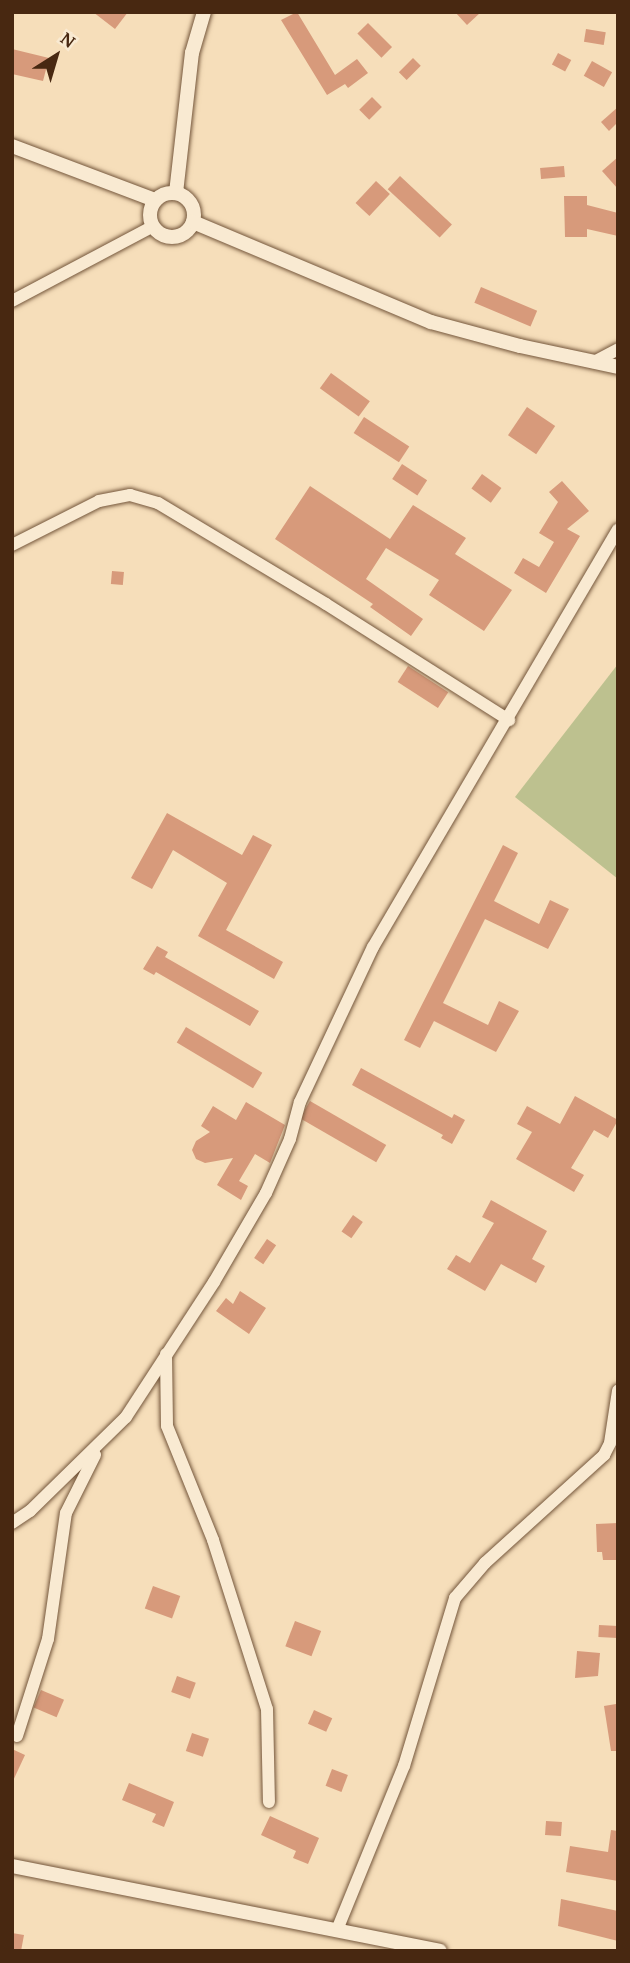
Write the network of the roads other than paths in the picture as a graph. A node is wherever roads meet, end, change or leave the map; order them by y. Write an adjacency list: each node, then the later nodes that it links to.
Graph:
1 (204, 12): 3 (street)
2 (12, 146): 4 (street)
3 (176, 193): 4 (street); 5 (street)
4 (155, 200): 6 (street)
5 (193, 222): 6 (street); 9 (street)
6 (152, 227): 7 (street)
7 (12, 300)
8 (618, 349): 9 (street)
9 (594, 362): 10 (street)
10 (618, 367)
11 (618, 530): 13 (street)
12 (12, 545): 13 (street)
13 (509, 720): 14 (street)
14 (166, 1354): 16 (street); 19 (street)
15 (618, 1391): 21 (street)
16 (100, 1445): 17 (street); 18 (street)
17 (12, 1523)
18 (17, 1736)
19 (269, 1802)
20 (12, 1866): 21 (street)
21 (337, 1930): 22 (street)
22 (440, 1951)

